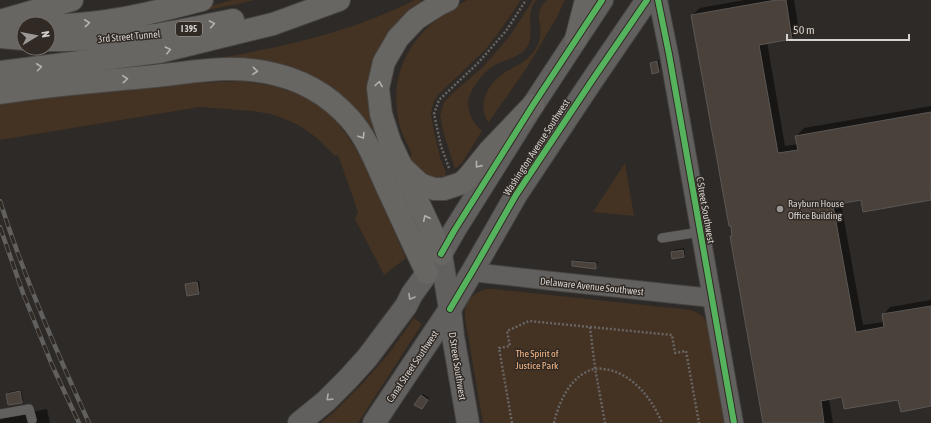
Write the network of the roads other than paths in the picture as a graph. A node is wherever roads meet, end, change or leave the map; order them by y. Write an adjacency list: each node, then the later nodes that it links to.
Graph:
1 (72, 0): 11 (highway)
2 (84, 0): 11 (highway)
3 (202, 0): 12 (highway, one-way to 3)
4 (327, 0): 19 (highway, 3rd Street Tunnel / I 395, one-way to 4)
5 (339, 0): 20 (highway, one-way to 5)
6 (448, 0): 23 (highway, one-way to 6)
7 (586, 0): 18 (highway)
8 (602, 0): 18 (main road)
9 (647, 0): 27 (main road, Washington Avenue Southwest)
10 (658, 0): 24 (street, C Street Southwest)
11 (48, 16)
12 (56, 18)
13 (16, 20): 14 (highway)
14 (0, 22): 15 (highway)
15 (16, 24)
16 (0, 37): 17 (highway)
17 (16, 38)
18 (576, 39): 22 (main road)
19 (56, 40)
20 (0, 72)
21 (0, 93): 28 (highway, one-way to 28)
22 (533, 105): 23 (highway, one-way to 23); 26 (main road)
23 (403, 168): 26 (highway, one-way to 23)
24 (700, 232): 25 (lane); 29 (street, C Street Southwest)
25 (662, 238)
26 (441, 254): 28 (main road); 30 (main road)
27 (472, 272): 29 (street, Delaware Avenue Southwest); 30 (main road, Washington Avenue Southwest)
28 (427, 273): 30 (main road); 33 (main road, one-way to 33)
29 (712, 298): 36 (street, C Street Southwest)
30 (450, 309): 34 (main road, Canal Street Southwest); 35 (street, D Street Southwest)
31 (0, 414): 32 (lane)
32 (32, 420)
33 (299, 423)
34 (374, 423)
35 (468, 423)
36 (734, 423)

